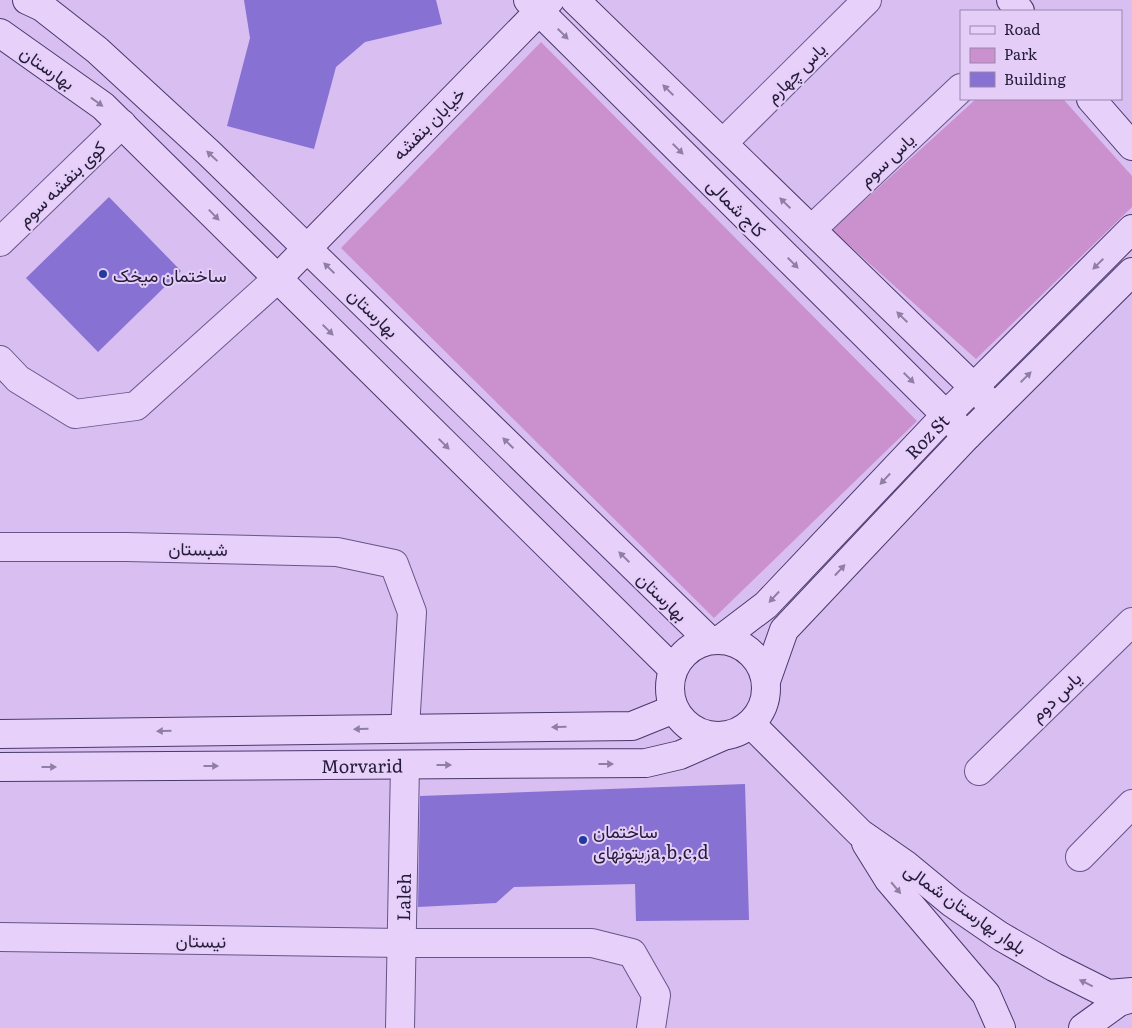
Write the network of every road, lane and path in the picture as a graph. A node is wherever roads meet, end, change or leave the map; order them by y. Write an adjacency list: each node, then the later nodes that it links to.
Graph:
1 (27, 0): 16 (street, بهارستان, one-way to 1)
2 (575, 0): 11 (street, کاج شمالی, one-way to 2)
3 (867, 0): 11 (street, یاس چهارم)
4 (1011, 0): 6 (street)
5 (539, 4): 16 (street, خیابان بنفشه); 22 (street, کاج شمالی, one-way to 22)
6 (1019, 10)
7 (0, 33): 10 (street, بهارستان, one-way to 10)
8 (960, 89): 13 (street, یاس سوم)
9 (1092, 100): 12 (street)
10 (122, 124): 15 (street, کوی بنفشه سوم); 18 (street, بهارستان, one-way to 18)
11 (722, 143): 13 (street, کاج شمالی, one-way to 11)
12 (1132, 146)
13 (812, 229): 20 (street, کاج شمالی, one-way to 13)
14 (1132, 229): 20 (street, Roz St, one-way to 20)
15 (0, 242)
16 (307, 246): 18 (street, خیابان بنفشه); 27 (street, بهارستان, one-way to 16)
17 (1132, 272): 21 (street, Roz St, one-way to 17)
18 (277, 279): 19 (street, خیابان بنفشه); 28 (street, بهارستان, one-way to 28)
19 (0, 360)
20 (974, 387): 21 (street, کاج شمالی); 22 (street, Roz St)
21 (995, 408): 23 (street, Roz St)
22 (946, 415): 23 (street, کاج شمالی); 27 (street, Roz St, one-way to 27)
23 (967, 436): 29 (street, Roz St, one-way to 23)
24 (0, 547): 25 (street, شبستان)
25 (394, 564): 32 (street, Laleh)
26 (1132, 622): 37 (street, یاس دوم)
27 (714, 640): 28 (street); 29 (street)
28 (673, 669): 30 (street)
29 (766, 681): 31 (street)
30 (674, 709): 32 (street, Morvarid, one-way to 32); 34 (street)
31 (751, 724): 34 (street); 39 (street, بلوار بهارستان شمالی)
32 (405, 728): 33 (street, Morvarid, one-way to 33); 35 (street, Laleh)
33 (0, 734)
34 (721, 737): 35 (street, Morvarid, one-way to 34)
35 (404, 765): 36 (street, Morvarid, one-way to 35); 42 (street, Laleh)
36 (0, 767)
37 (979, 770)
38 (1132, 804): 40 (street)
39 (860, 833): 43 (street, بلوار بهارستان شمالی, one-way to 39); 47 (street, بلوار بهارستان شمالی, one-way to 47)
40 (1080, 857)
41 (0, 937): 42 (street, نیستان)
42 (401, 944): 45 (street, Laleh); 46 (street, نیستان)
43 (1132, 992)
44 (1132, 998): 48 (street)
45 (400, 1028)
46 (651, 1028)
47 (1001, 1028)
48 (1083, 1028)

